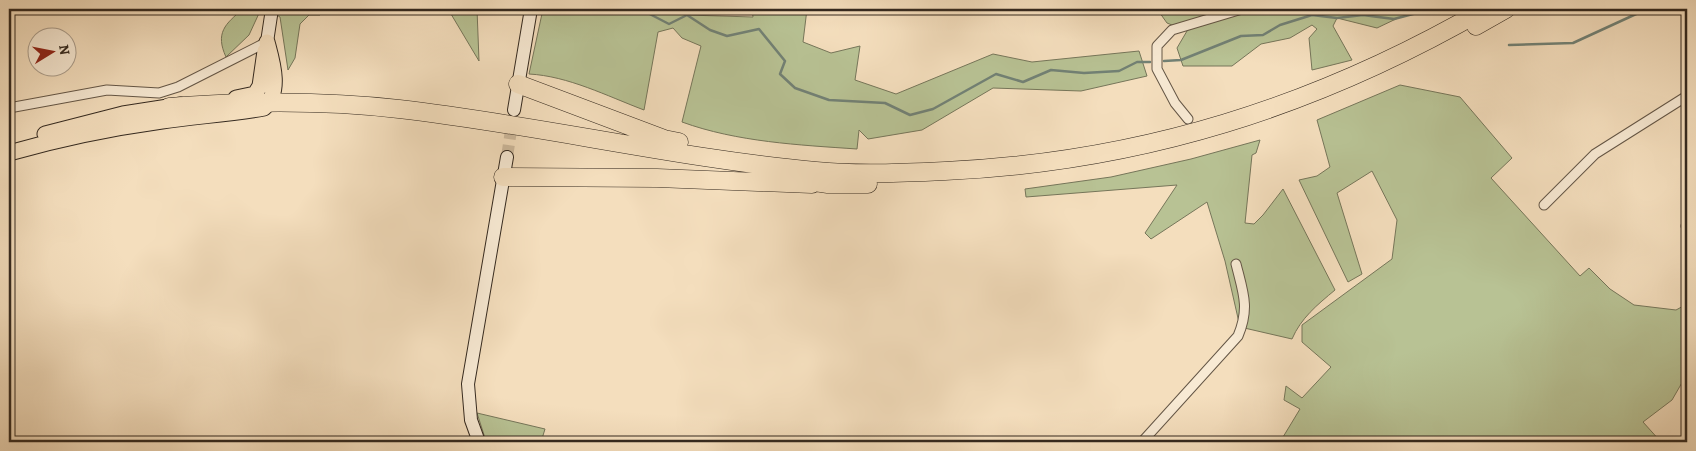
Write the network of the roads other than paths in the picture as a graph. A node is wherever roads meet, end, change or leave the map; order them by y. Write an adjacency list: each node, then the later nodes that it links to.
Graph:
1 (272, 9): 6 (main road)
2 (531, 9): 7 (main road)
3 (1242, 9): 14 (street)
4 (1485, 9): 19 (highway)
5 (1506, 9): 19 (highway)
6 (267, 42): 9 (main road); 10 (street); 11 (main road)
7 (518, 84): 12 (main road); 19 (highway)
8 (1687, 96): 20 (street)
9 (270, 102): 11 (highway); 13 (main road); 19 (highway)
10 (9, 108)
11 (169, 108): 15 (main road)
12 (514, 110)
13 (226, 114): 16 (main road); 19 (highway)
14 (1188, 119)
15 (9, 147)
16 (9, 153)
17 (507, 157): 18 (main road)
18 (503, 177): 19 (highway); 22 (main road)
19 (823, 178)
20 (1544, 204)
21 (1236, 264): 23 (street)
22 (478, 442)
23 (1142, 442)

